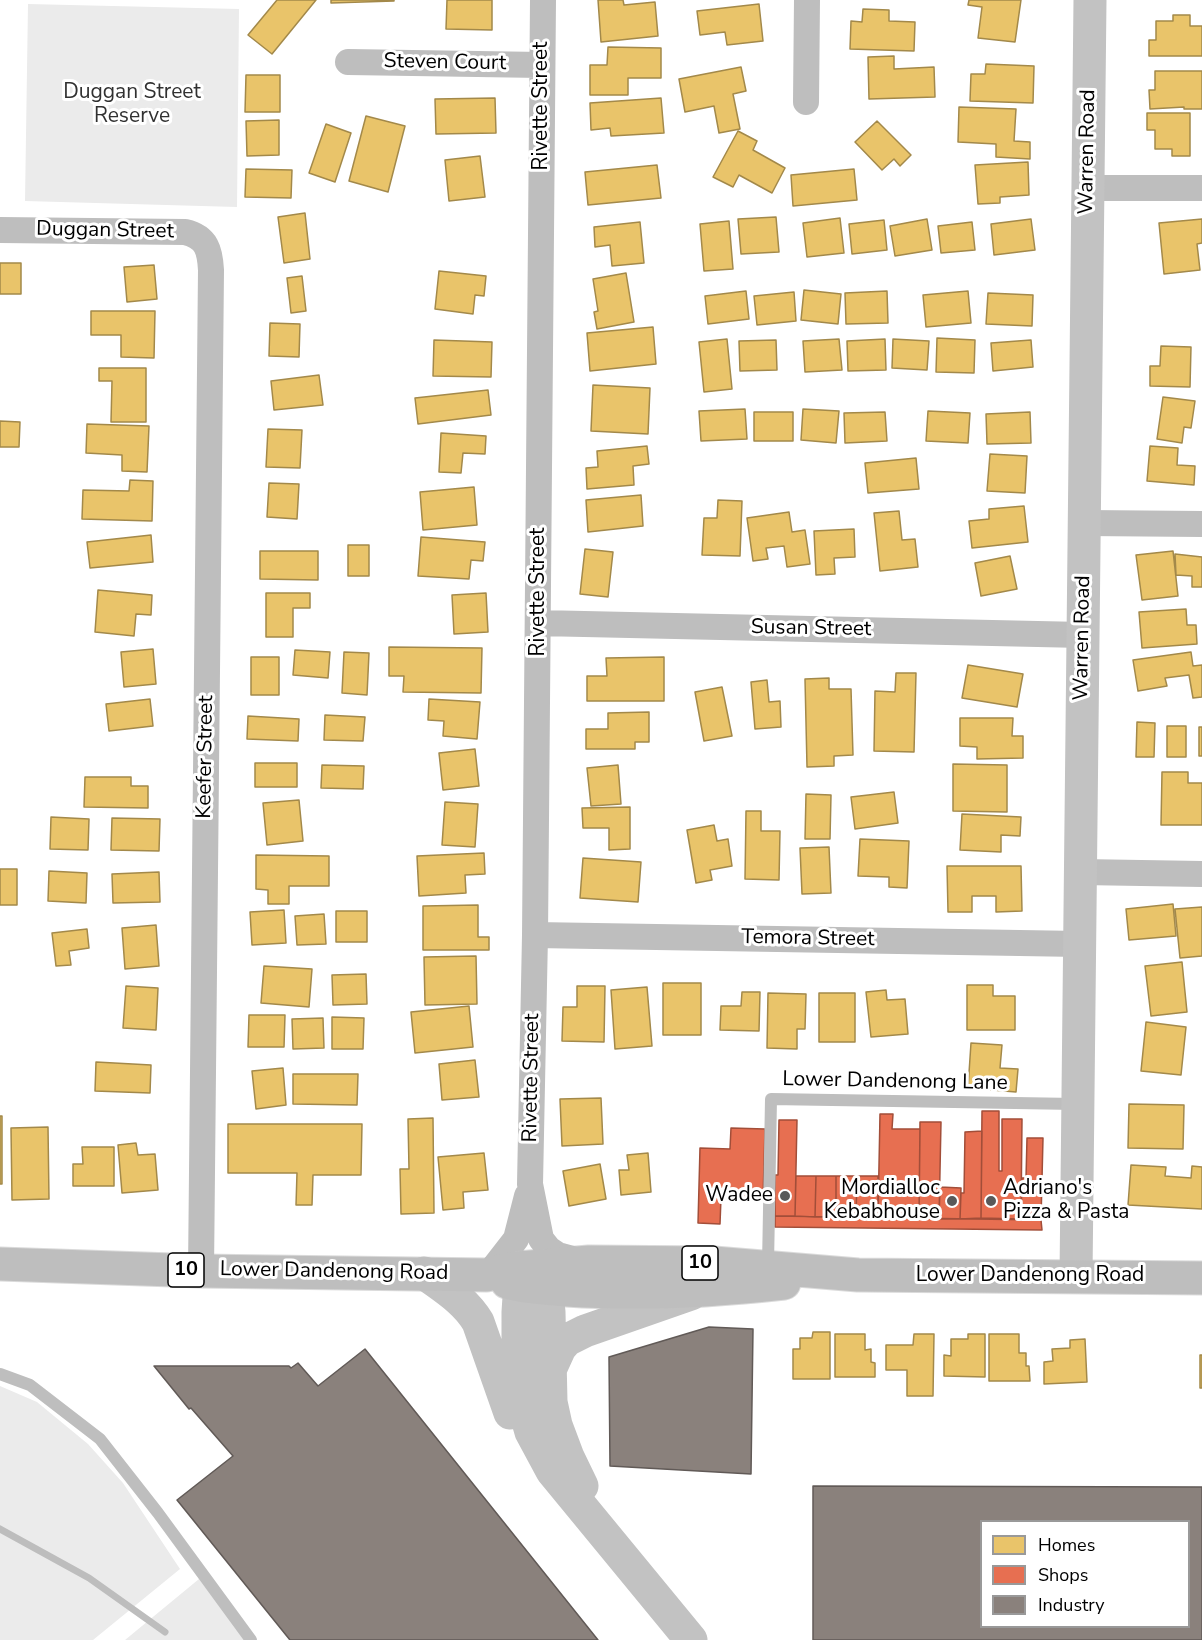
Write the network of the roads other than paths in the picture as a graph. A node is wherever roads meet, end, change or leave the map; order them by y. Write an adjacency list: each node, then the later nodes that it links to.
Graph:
1 (543, 0): 5 (street, Rivette Street)
2 (807, 0): 6 (street)
3 (1090, 0): 7 (street, Warren Road)
4 (348, 62): 5 (street, Steven Court)
5 (542, 65): 13 (street, Rivette Street)
6 (806, 102)
7 (1088, 188): 8 (street); 11 (street, Warren Road)
8 (1202, 188)
9 (0, 230): 10 (street, Duggan Street)
10 (206, 244): 24 (street, Keefer Street)
11 (1084, 523): 12 (street); 14 (street, Warren Road)
12 (1202, 524)
13 (538, 623): 14 (street, Susan Street); 17 (street, Rivette Street)
14 (1083, 635): 15 (street, Warren Road)
15 (1081, 872): 16 (street); 18 (street, Warren Road)
16 (1202, 874)
17 (535, 935): 18 (street, Temora Street); 20 (street, Rivette Street)
18 (1080, 944): 19 (street, Warren Road)
19 (1078, 1104): 23 (lane, Lower Dandenong Lane); 28 (street, Warren Road)
20 (530, 1184): 21 (street, Rivette Street); 26 (street, Rivette Street)
21 (589, 1262): 23 (highway, Lower Dandenong Road / 10); 29 (highway, Lower Dandenong Road / 10)
22 (0, 1264): 24 (highway, Lower Dandenong Road / 10)
23 (768, 1267): 27 (highway, Lower Dandenong Road / 10)
24 (201, 1271): 25 (highway, Lower Dandenong Road / 10)
25 (424, 1273): 26 (highway, Lower Dandenong Road / 10); 34 (street)
26 (488, 1275): 29 (highway, Lower Dandenong Road / 10)
27 (858, 1275): 28 (highway, Lower Dandenong Road / 10); 31 (highway, Lower Dandenong Road / 10)
28 (1076, 1276): 30 (highway, Lower Dandenong Road / 10)
29 (532, 1277): 31 (highway, Lower Dandenong Road / 10); 32 (street); 34 (street)
30 (1202, 1278)
31 (698, 1292): 32 (street)
32 (550, 1370): 35 (street)
33 (0, 1374): 36 (lane)
34 (548, 1466): 35 (street)
35 (605, 1534): 37 (street)
36 (251, 1640)
37 (691, 1640)

